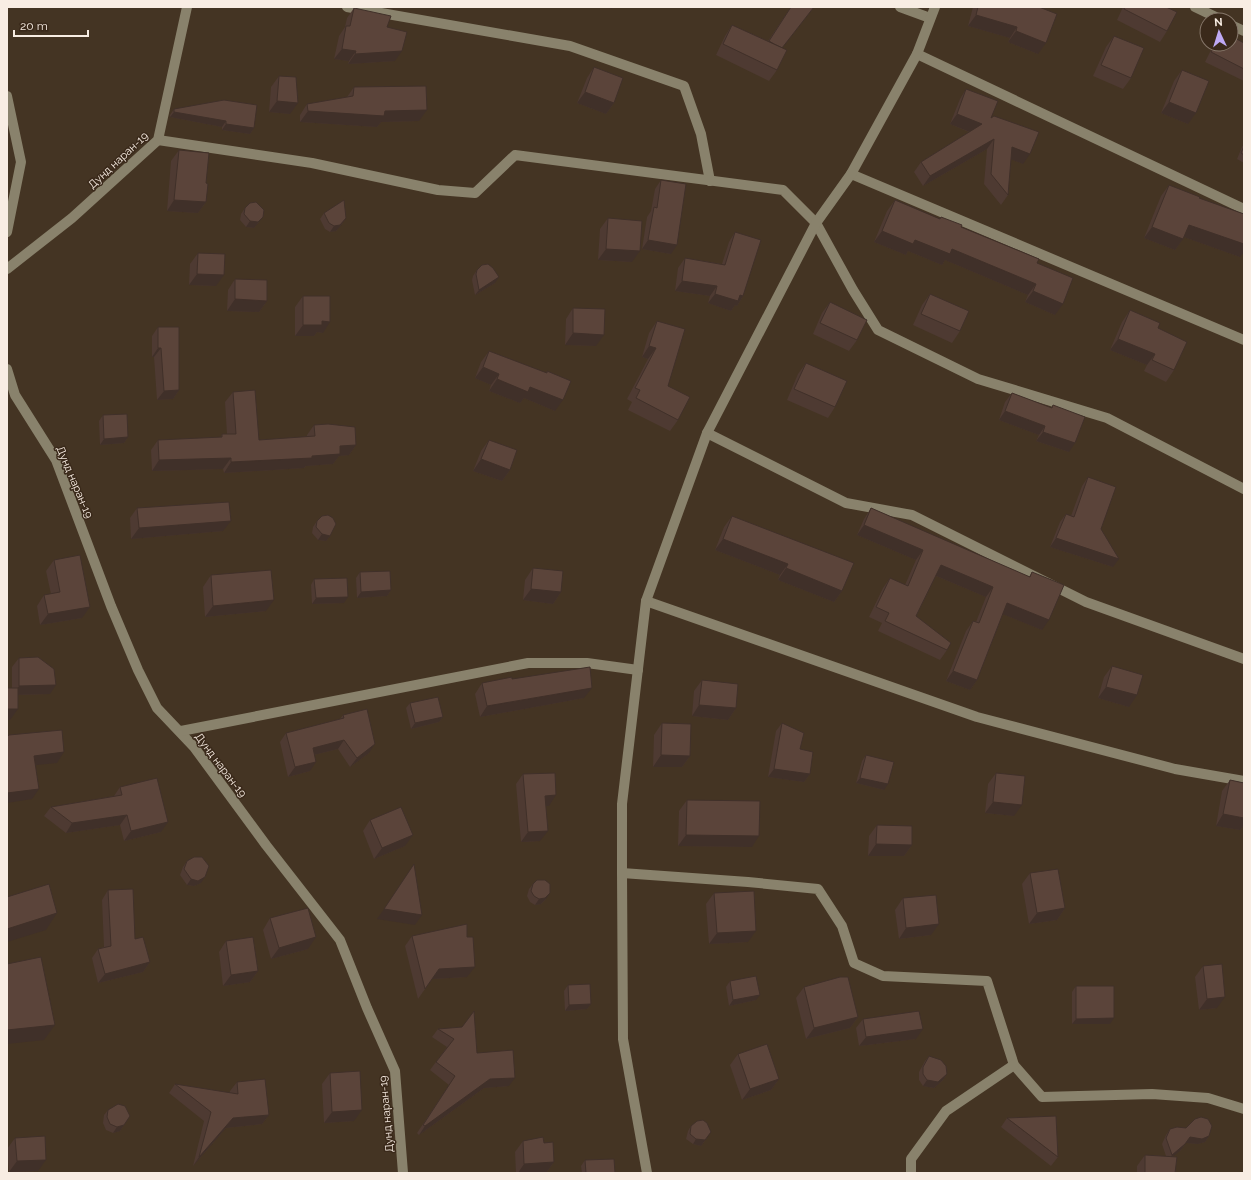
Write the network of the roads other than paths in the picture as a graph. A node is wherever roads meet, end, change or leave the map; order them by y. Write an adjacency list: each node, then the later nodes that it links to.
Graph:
1 (187, 7): 10 (street, Дунд наран-19)
2 (347, 7): 12 (street)
3 (900, 7): 7 (street)
4 (935, 7): 7 (street)
5 (1195, 7): 6 (street)
6 (1205, 12)
7 (930, 18): 8 (street)
8 (917, 54): 11 (street); 13 (street)
9 (7, 96): 15 (street)
10 (158, 140): 12 (street); 16 (street, Дунд наран-19)
11 (851, 174): 14 (street); 17 (street)
12 (710, 181): 14 (street)
13 (1244, 210)
14 (816, 223): 19 (street); 20 (street)
15 (7, 232)
16 (7, 269)
17 (1244, 340)
18 (7, 369): 24 (street, Дунд наран-19)
19 (707, 433): 21 (street); 22 (street)
20 (1244, 489)
21 (646, 601): 23 (street); 25 (street)
22 (1244, 659)
23 (638, 670): 24 (street); 26 (street)
24 (180, 731): 29 (street, Дунд наран-19)
25 (1244, 781)
26 (622, 873): 27 (street); 30 (street)
27 (1014, 1065): 28 (street); 31 (street)
28 (1244, 1110)
29 (404, 1173)
30 (647, 1173)
31 (911, 1173)

